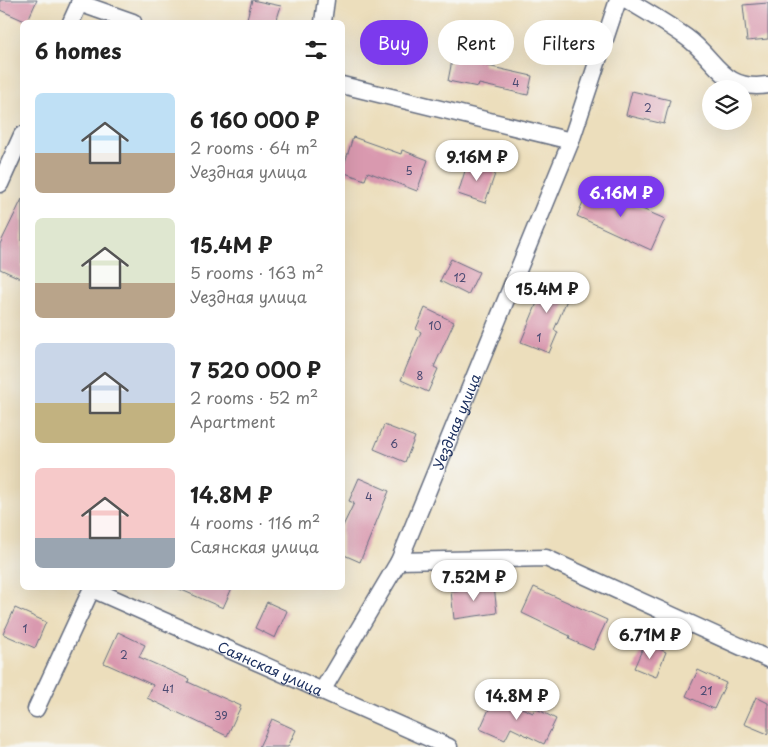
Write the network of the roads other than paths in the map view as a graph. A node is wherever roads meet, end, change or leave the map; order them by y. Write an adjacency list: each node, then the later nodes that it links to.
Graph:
1 (326, 0): 7 (street)
2 (618, 0): 11 (street, Уездная улица)
3 (627, 0): 8 (street)
4 (80, 2): 5 (street); 6 (street)
5 (72, 20)
6 (128, 20)
7 (323, 20)
8 (768, 84)
9 (345, 86): 11 (street)
10 (20, 139): 12 (street)
11 (571, 141): 13 (street, Уездная улица)
12 (0, 184)
13 (399, 561): 16 (street); 17 (street, Уездная улица)
14 (91, 590): 18 (street)
15 (96, 590): 17 (street, Саянская улица)
16 (768, 659)
17 (322, 691): 19 (street, Саянская улица)
18 (36, 709)
19 (449, 747)

